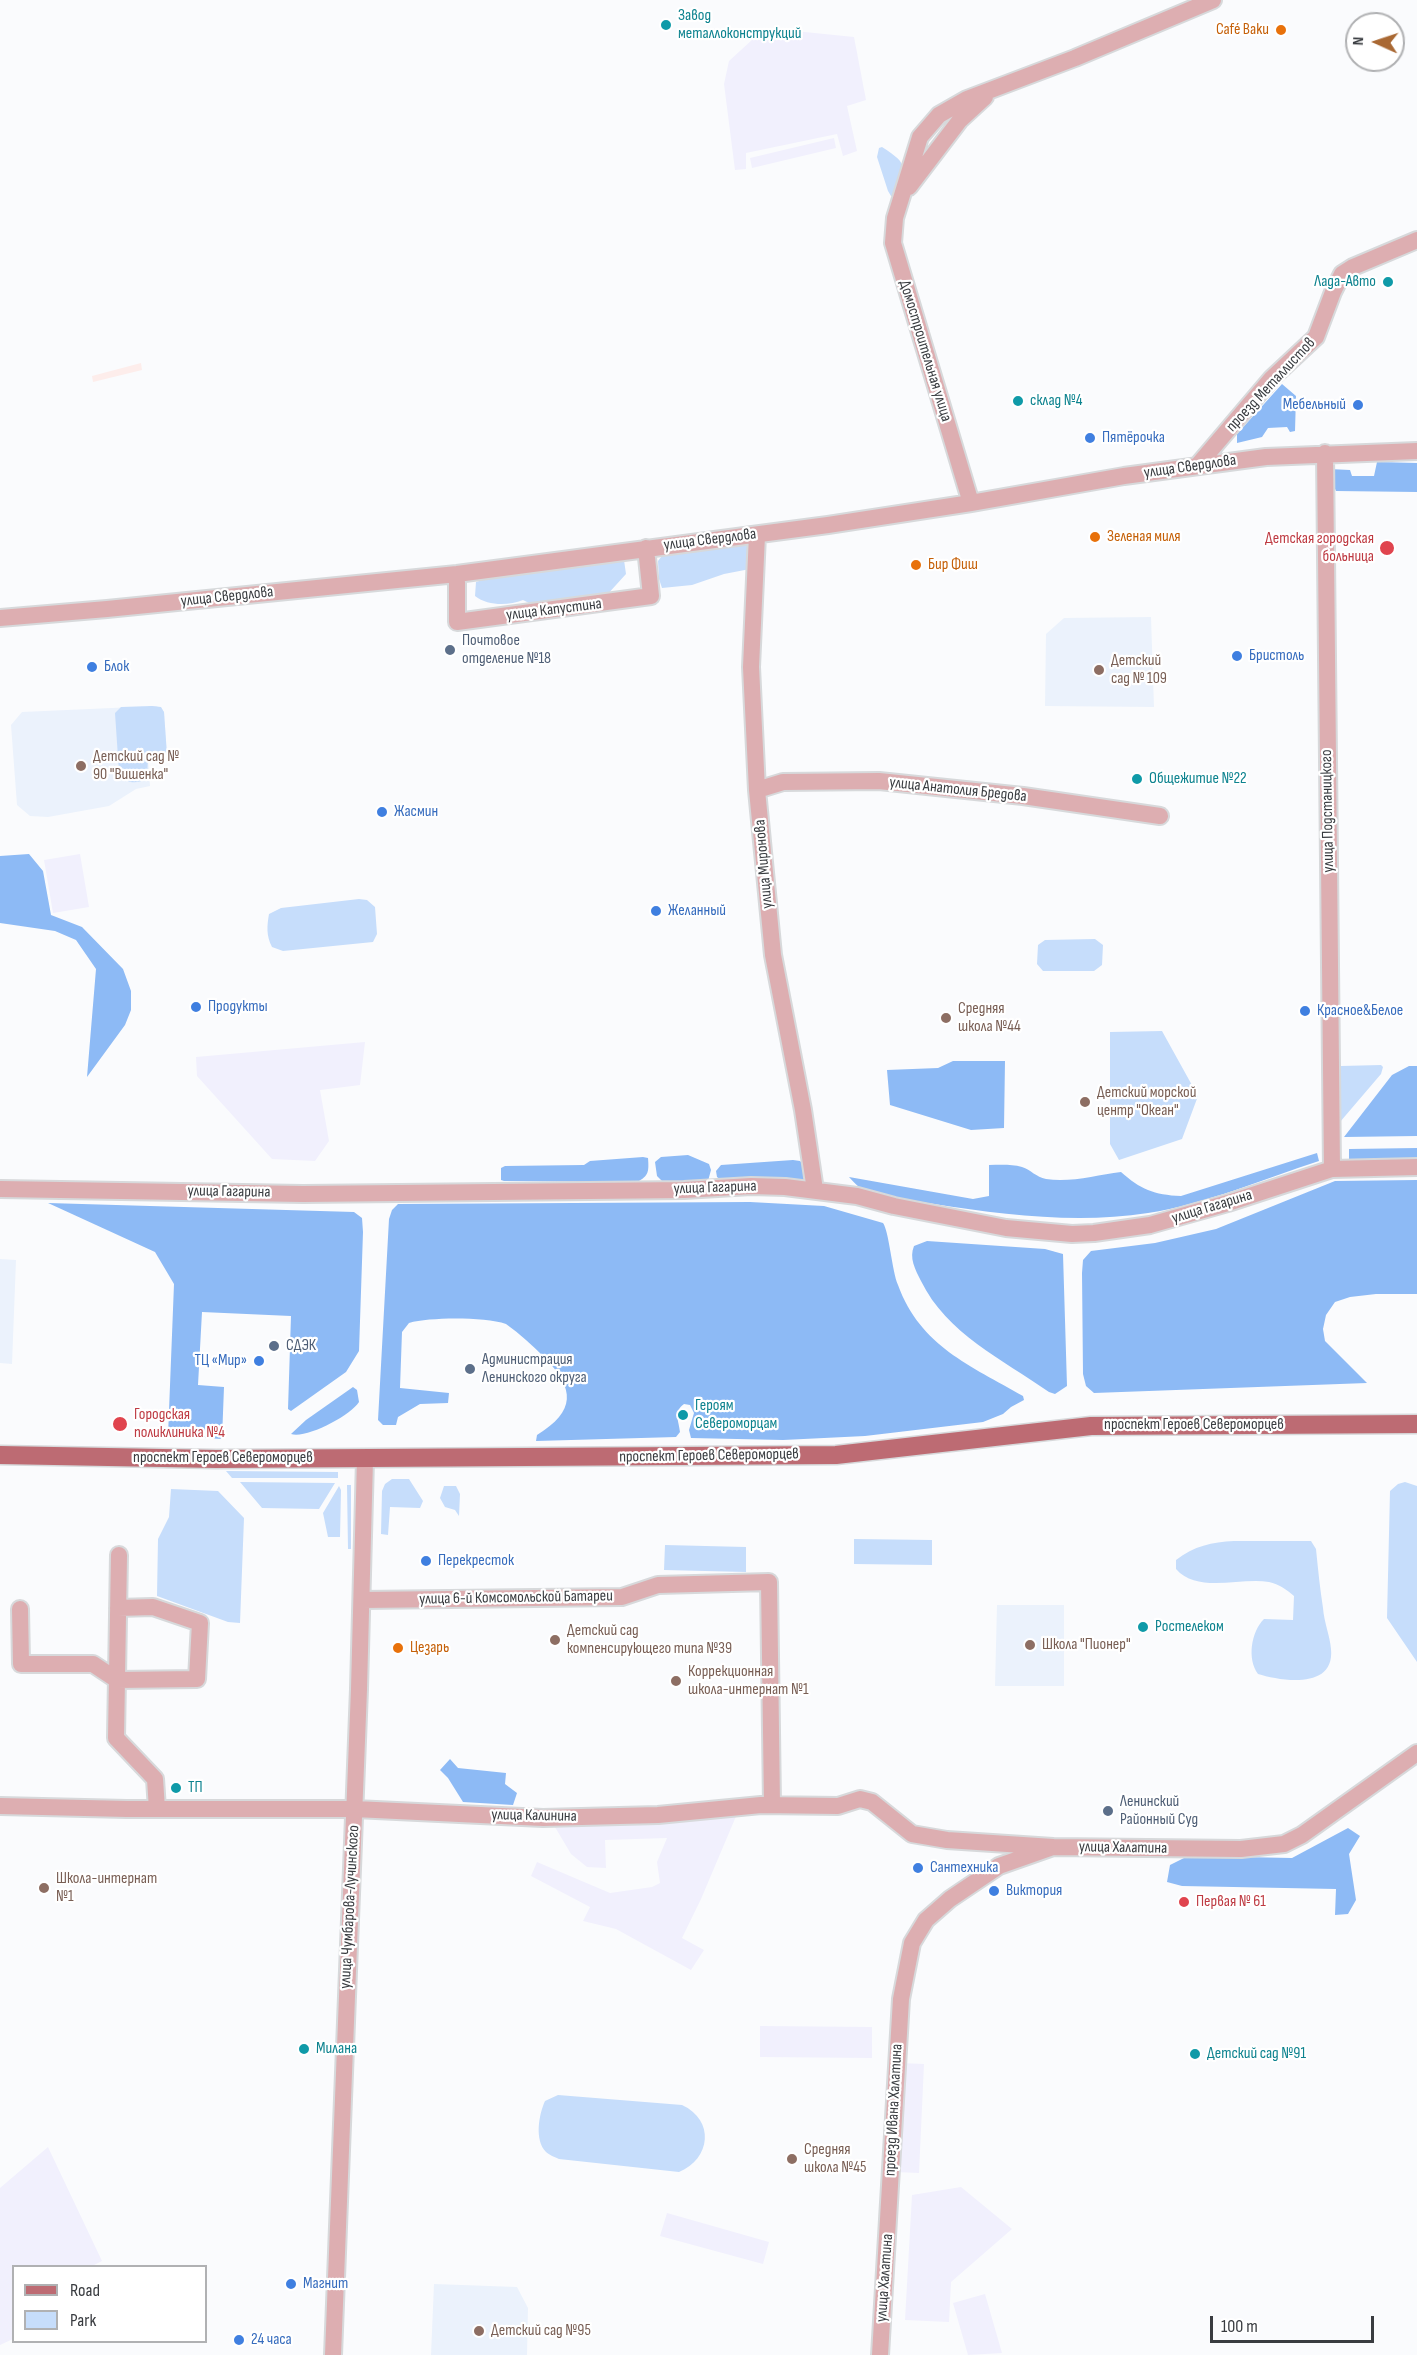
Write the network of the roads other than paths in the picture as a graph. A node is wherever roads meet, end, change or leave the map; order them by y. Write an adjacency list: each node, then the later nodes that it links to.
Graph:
1 (1213, 0): 6 (street, Домостроительная улица)
2 (1417, 240): 5 (street, проезд Металлистов)
3 (1417, 451): 4 (street, улица Свердлова)
4 (1325, 453): 5 (street, улица Свердлова); 14 (street, улица Подстаницкого)
5 (1198, 465): 6 (street, улица Свердлова)
6 (971, 503): 7 (street, улица Свердлова)
7 (757, 535): 8 (street, улица Свердлова); 11 (street, улица Миронова)
8 (646, 548): 9 (street, улица Свердлова); 9 (street, улица Капустина)
9 (457, 574): 10 (street, улица Свердлова)
10 (0, 618)
11 (757, 790): 12 (street, улица Анатолия Бредова); 16 (street, улица Миронова)
12 (1160, 816)
13 (1417, 1167): 14 (street, улица Гагарина)
14 (1332, 1169): 16 (street, улица Гагарина)
15 (0, 1189): 16 (street, улица Гагарина)
16 (815, 1190)
17 (1417, 1424): 19 (main road, проспект Героев Североморцев)
18 (0, 1455): 19 (main road, проспект Героев Североморцев)
19 (365, 1459): 21 (street, улица Чумбарова-Лучинского)
20 (119, 1555): 22 (street)
21 (362, 1600): 26 (street, улица 6-й Комсомольской Батареи); 29 (street, улица Чумбарова-Лучинского)
22 (118, 1608): 24 (street); 24 (street)
23 (20, 1609): 24 (street)
24 (117, 1680): 28 (street)
25 (1417, 1753): 30 (street, улица Халатина)
26 (772, 1805): 29 (street, улица Калинина); 30 (street, улица Калинина)
27 (0, 1806): 28 (street, улица Калинина)
28 (157, 1809): 29 (street, улица Калинина)
29 (355, 1809): 33 (street, улица Чумбарова-Лучинского)
30 (1053, 1847): 31 (street, улица Халатина)
31 (899, 2021): 32 (street, проезд Ивана Халатина)
32 (890, 2200): 34 (street, улица Халатина)
33 (333, 2355)
34 (880, 2355)

